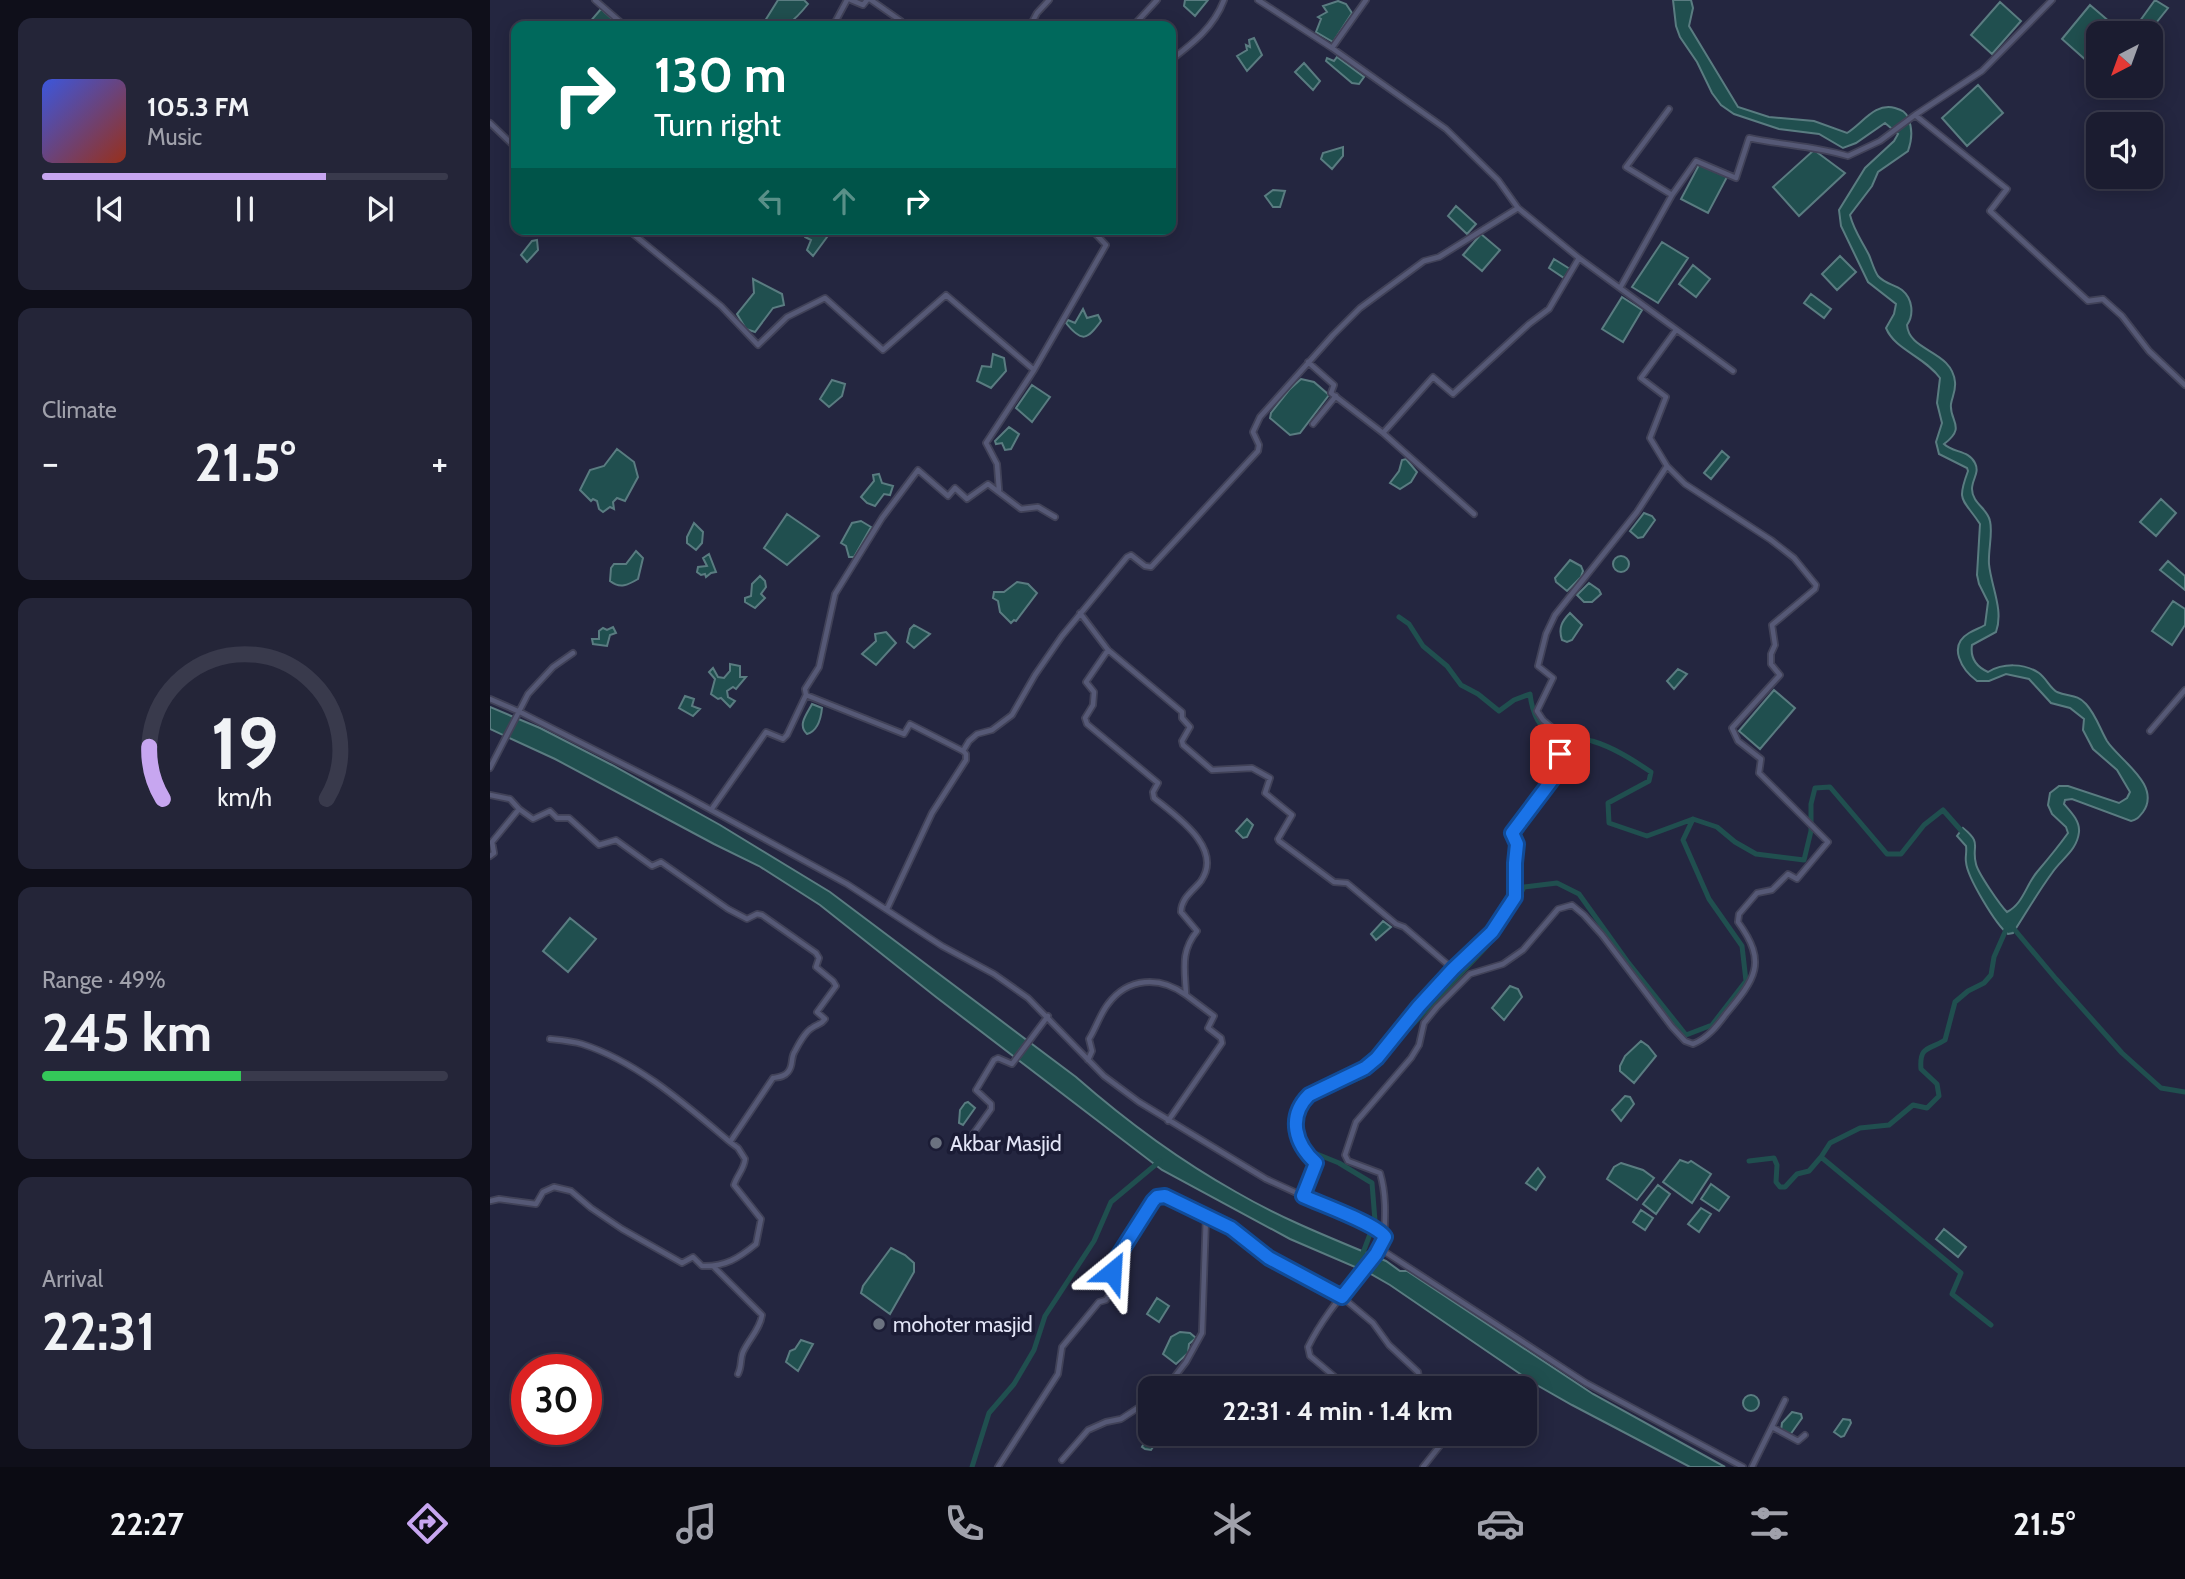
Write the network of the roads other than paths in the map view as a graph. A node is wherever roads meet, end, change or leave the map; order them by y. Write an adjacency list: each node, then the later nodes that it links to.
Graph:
1 (595, 0): 10 (street)
2 (849, 0): 3 (street); 11 (street)
3 (869, 0): 12 (street)
4 (1049, 0): 13 (street)
5 (1157, 0): 14 (street)
6 (1224, 0): 16 (street)
7 (1258, 0): 15 (street)
8 (1366, 0): 15 (street)
9 (2052, 0): 18 (street)
10 (619, 21)
11 (836, 21)
12 (901, 21)
13 (1033, 21)
14 (1138, 21)
15 (1332, 48): 22 (street)
16 (1176, 56)
17 (1669, 109): 21 (street)
18 (1915, 115): 21 (street); 31 (street)
19 (490, 123): 20 (street)
20 (511, 143)
21 (1672, 195): 26 (street)
22 (1518, 208): 25 (street); 28 (street)
23 (634, 235): 29 (street)
24 (1097, 235): 29 (street)
25 (1579, 258): 26 (street); 34 (street)
26 (1620, 288): 27 (street)
27 (1676, 330): 30 (street); 35 (street)
28 (1308, 362): 32 (street); 39 (street)
29 (1034, 370): 36 (street)
30 (1733, 371)
31 (2185, 385)
32 (1336, 396): 33 (street); 34 (street)
33 (1312, 424)
34 (1383, 433): 37 (street)
35 (1667, 466): 54 (street); 65 (street)
36 (999, 491): 38 (street); 43 (street)
37 (1474, 514)
38 (1055, 517)
39 (1080, 613): 40 (street); 47 (street)
40 (1108, 650): 54 (street); 55 (street)
41 (573, 653): 45 (street)
42 (2185, 690): 46 (street)
43 (806, 695): 47 (street); 51 (street)
44 (490, 699): 45 (street)
45 (519, 714): 48 (street); 51 (street)
46 (2150, 731)
47 (963, 751): 53 (street)
48 (490, 768)
49 (490, 795): 50 (street)
50 (519, 809): 52 (street); 60 (street)
51 (711, 810): 53 (street)
52 (490, 856)
53 (887, 909): 56 (street)
54 (1453, 969): 62 (street)
55 (1186, 995): 58 (street); 59 (street)
56 (1048, 1016): 58 (street); 61 (street)
57 (550, 1038): 60 (street)
58 (1088, 1060): 59 (street)
59 (1168, 1121): 62 (street)
60 (730, 1142): 67 (street)
61 (962, 1148)
62 (1303, 1196): 65 (street)
63 (490, 1201): 67 (street)
64 (1206, 1216): 68 (street); 70 (street); 79 (street)
65 (1381, 1231): 66 (street)
66 (1379, 1248): 68 (street); 81 (street)
67 (713, 1267): 69 (street)
68 (1342, 1297): 71 (street); 72 (street)
69 (738, 1374)
70 (1175, 1376)
71 (1334, 1376)
72 (1419, 1376)
73 (1785, 1400): 75 (street)
74 (1138, 1408): 78 (street)
75 (1772, 1427): 76 (street); 82 (street)
76 (1805, 1435)
77 (1440, 1446): 80 (street)
78 (1062, 1460)
79 (998, 1467)
80 (1423, 1467)
81 (1743, 1467)
82 (1752, 1467)

